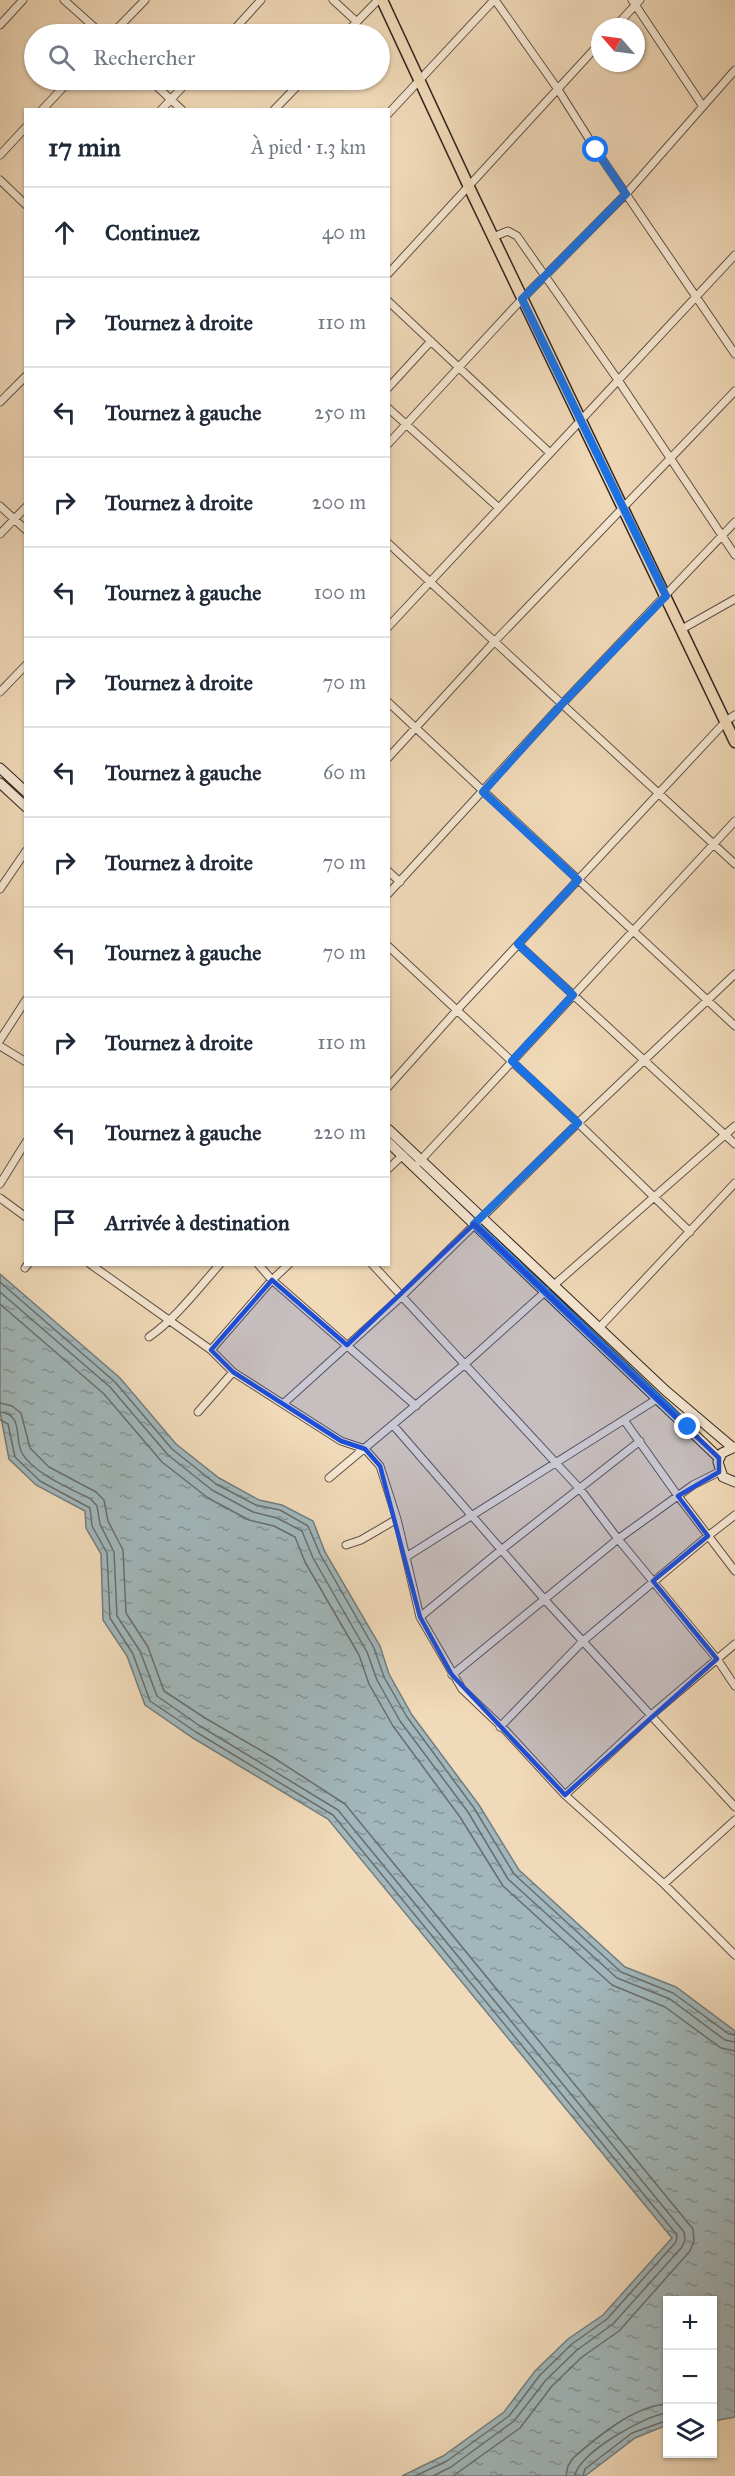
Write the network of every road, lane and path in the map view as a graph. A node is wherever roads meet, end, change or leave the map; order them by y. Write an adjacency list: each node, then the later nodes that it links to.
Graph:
1 (23, 0): 11 (street)
2 (64, 0): 12 (street)
3 (144, 0): 13 (street)
4 (261, 0): 14 (street)
5 (333, 0): 10 (street)
6 (380, 0): 10 (street); 17 (main road)
7 (494, 0): 17 (street); 18 (street)
8 (636, 2): 9 (street); 24 (street)
9 (623, 18)
10 (357, 22)
11 (0, 24)
12 (91, 24)
13 (121, 24)
14 (239, 24)
15 (591, 52): 18 (street)
16 (735, 70): 24 (street)
17 (420, 80): 29 (street); 33 (main road)
18 (557, 88): 33 (street); 34 (street)
19 (61, 90): 25 (street)
20 (161, 90): 23 (street)
21 (180, 90): 23 (street)
22 (293, 90): 28 (street)
23 (171, 99): 26 (street); 27 (street)
24 (702, 105): 34 (street)
25 (44, 108)
26 (163, 108)
27 (180, 108)
28 (276, 108)
29 (390, 112)
30 (24, 130): 31 (street)
31 (0, 155)
32 (0, 180): 35 (street)
33 (469, 187): 36 (main road); 38 (street)
34 (626, 194): 39 (street); 40 (street)
35 (24, 202)
36 (493, 237): 39 (street); 41 (main road)
37 (735, 255): 40 (street)
38 (390, 272)
39 (545, 276): 41 (street); 47 (street)
40 (696, 295): 44 (street); 47 (street)
41 (522, 299): 45 (street); 52 (main road)
42 (390, 303): 43 (street)
43 (431, 341): 45 (street); 48 (street)
44 (735, 354)
45 (460, 367): 53 (street); 55 (street)
46 (24, 378): 50 (street)
47 (618, 380): 52 (street); 56 (street)
48 (390, 386)
49 (735, 391): 56 (street)
50 (0, 402)
51 (390, 410): 53 (street)
52 (580, 420): 55 (street); 59 (main road)
53 (406, 424): 54 (street); 58 (street)
54 (390, 442)
55 (550, 453): 58 (street)
56 (669, 459): 59 (street); 65 (street)
57 (0, 506): 61 (street)
58 (499, 508): 68 (street)
59 (623, 508): 69 (main road); 73 (street)
60 (24, 509): 61 (street)
61 (14, 519): 63 (street); 64 (street)
62 (735, 522): 65 (street)
63 (24, 528)
64 (0, 534)
65 (723, 535): 67 (street); 69 (street)
66 (390, 545): 68 (street)
67 (735, 555)
68 (430, 582): 71 (street); 73 (street)
69 (666, 596): 72 (main road); 77 (street)
70 (735, 599): 72 (street)
71 (390, 625)
72 (682, 629): 78 (main road)
73 (495, 641): 77 (street); 79 (street)
74 (24, 667): 75 (street)
75 (0, 692)
76 (390, 704): 79 (street)
77 (562, 704): 85 (street); 86 (street)
78 (731, 718): 80 (main road); 86 (street)
79 (416, 728): 81 (street); 85 (street)
80 (735, 741)
81 (390, 756)
82 (0, 768): 84 (street)
83 (0, 783): 87 (street)
84 (24, 790)
85 (483, 792): 93 (street); 94 (street)
86 (659, 794): 89 (street); 93 (street)
87 (24, 805)
88 (735, 821): 89 (street)
89 (714, 845): 91 (street); 97 (street)
90 (24, 853): 95 (street)
91 (735, 864)
92 (390, 873): 94 (street)
93 (578, 880): 97 (street); 98 (street)
94 (400, 882): 96 (street)
95 (0, 889)
96 (390, 892)
97 (633, 931): 101 (street); 102 (street)
98 (518, 944): 101 (street); 104 (street)
99 (390, 948): 104 (street)
100 (735, 974): 102 (street)
101 (573, 995): 109 (street); 110 (street)
102 (708, 1000): 105 (street); 110 (street)
103 (24, 1003): 106 (street)
104 (457, 1010): 109 (street); 111 (street)
105 (735, 1026)
106 (0, 1040)
107 (0, 1046): 108 (street)
108 (24, 1061)
109 (512, 1061): 112 (street); 120 (street)
110 (644, 1061): 112 (street); 115 (street)
111 (390, 1085)
112 (578, 1123): 125 (street); 127 (street)
113 (735, 1126): 115 (street)
114 (390, 1131): 120 (street)
115 (726, 1134): 117 (street); 125 (street)
116 (390, 1144): 119 (street)
117 (735, 1144)
118 (24, 1145): 123 (street)
119 (403, 1155): 120 (street); 121 (street)
120 (418, 1163): 127 (street)
121 (390, 1167)
122 (735, 1183): 128 (street)
123 (0, 1184)
124 (0, 1198): 126 (street)
125 (653, 1198): 128 (street); 135 (street)
126 (24, 1216)
127 (478, 1221): 135 (street); 136 (street)
128 (690, 1232): 138 (street)
129 (93, 1266): 137 (street)
130 (218, 1266): 137 (street)
131 (260, 1266): 134 (street)
132 (287, 1266): 134 (street)
133 (374, 1266): 136 (street)
134 (272, 1280): 140 (street); 141 (street)
135 (550, 1288): 138 (street); 142 (street); 144 (street)
136 (401, 1297): 140 (street); 142 (street)
137 (171, 1322): 139 (street); 141 (street)
138 (599, 1328): 151 (street)
139 (149, 1338)
140 (346, 1345): 145 (street); 146 (street)
141 (211, 1350): 143 (street)
142 (465, 1364): 146 (street); 154 (street)
143 (233, 1371): 145 (street); 147 (street)
144 (657, 1399): 148 (street); 153 (street)
145 (283, 1404): 152 (street)
146 (416, 1406): 149 (street)
147 (198, 1412)
148 (624, 1420): 150 (street); 154 (street)
149 (393, 1425): 152 (street); 161 (street)
150 (640, 1441): 158 (street); 159 (street)
151 (733, 1447): 153 (street)
152 (365, 1449): 156 (street); 162 (street)
153 (719, 1458): 155 (street)
154 (557, 1464): 158 (street); 161 (street)
155 (719, 1472): 157 (street); 159 (street)
156 (330, 1478)
157 (735, 1482)
158 (580, 1489): 164 (street); 166 (street)
159 (678, 1496): 163 (street); 164 (street)
160 (735, 1515): 163 (street)
161 (472, 1517): 166 (street); 167 (street)
162 (397, 1518): 165 (street); 167 (street)
163 (708, 1536): 168 (street); 169 (street)
164 (618, 1539): 169 (street); 170 (street)
165 (346, 1545)
166 (501, 1550): 170 (street); 171 (street)
167 (406, 1557): 171 (street)
168 (735, 1571)
169 (653, 1581): 172 (street); 174 (street)
170 (544, 1599): 172 (street); 175 (street)
171 (420, 1617): 175 (street)
172 (583, 1641): 177 (street); 178 (street)
173 (735, 1644): 174 (street)
174 (717, 1659): 176 (street); 177 (street)
175 (453, 1675): 178 (street)
176 (735, 1686)
177 (650, 1716): 179 (street); 180 (street)
178 (500, 1727): 179 (street)
179 (565, 1795): 182 (street)
180 (735, 1808)
181 (735, 1820): 182 (street)
182 (664, 1884): 183 (street)
183 (733, 1951)

